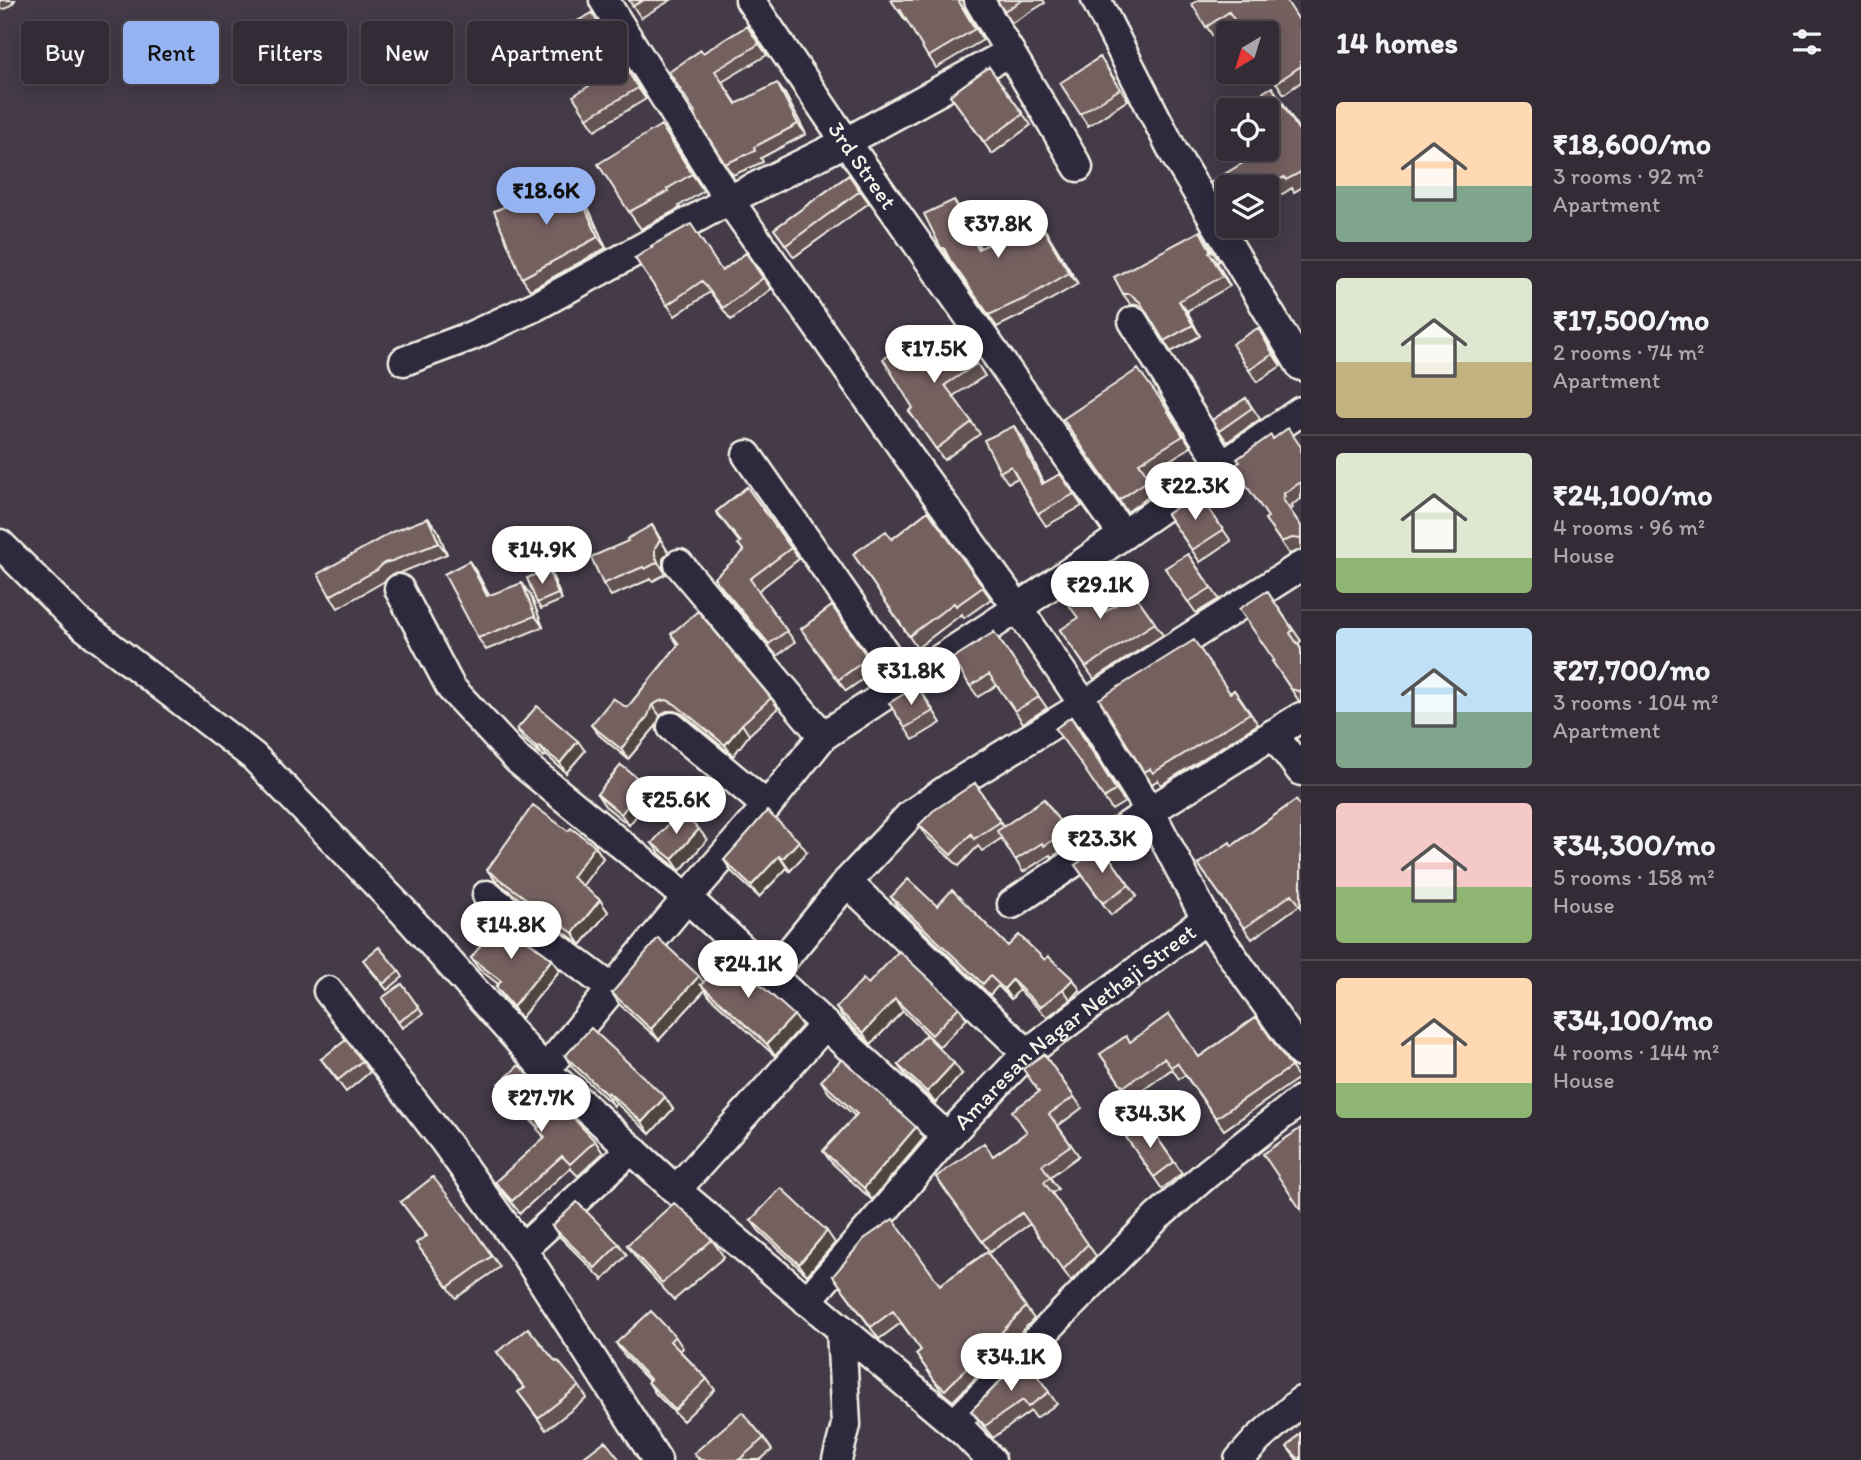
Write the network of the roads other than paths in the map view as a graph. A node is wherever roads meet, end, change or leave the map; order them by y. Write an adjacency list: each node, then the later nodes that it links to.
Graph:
1 (604, 0): 8 (street)
2 (750, 0): 6 (street, 3rd Street)
3 (979, 0): 5 (street)
4 (1096, 0): 11 (street)
5 (1010, 52): 6 (street); 7 (street)
6 (846, 142): 8 (street); 15 (street, 3rd Street)
7 (1078, 167)
8 (729, 200): 10 (street); 20 (street)
9 (1133, 321): 14 (street)
10 (404, 361)
11 (1301, 366)
12 (1301, 411): 14 (street)
13 (747, 455): 21 (street)
14 (1222, 466): 15 (street)
15 (1123, 535): 20 (street)
16 (0, 544): 41 (street)
17 (679, 564): 26 (street)
18 (1301, 566): 22 (street)
19 (399, 589): 32 (street)
20 (1018, 608): 21 (street); 22 (street)
21 (905, 682): 26 (street)
22 (1084, 705): 29 (street); 30 (street)
23 (1301, 717): 25 (street)
24 (672, 727): 28 (street)
25 (1273, 734): 27 (street); 29 (street)
26 (823, 736): 28 (street)
27 (1301, 771)
28 (767, 806): 32 (street)
29 (1150, 811): 33 (street); 34 (street)
30 (847, 882): 35 (street); 39 (street)
31 (487, 895): 36 (street)
32 (687, 898): 35 (street); 36 (street)
33 (1012, 904)
34 (1206, 919): 39 (street, Amaresan Nagar Nethaji Street); 40 (street)
35 (771, 975): 38 (street)
36 (612, 989): 41 (street)
37 (328, 992): 46 (street)
38 (825, 1025): 43 (street); 45 (street)
39 (1027, 1053): 43 (street, Amaresan Nagar Nethaji Street)
40 (1301, 1053)
41 (545, 1070): 44 (street)
42 (1301, 1100): 50 (street)
43 (947, 1137): 47 (street, Amaresan Nagar Nethaji Street)
44 (632, 1149): 45 (street); 46 (street)
45 (677, 1190): 47 (street)
46 (522, 1249): 51 (street)
47 (807, 1301): 48 (street)
48 (841, 1330): 50 (street); 52 (street)
49 (1301, 1401): 54 (street)
50 (954, 1424): 53 (street)
51 (657, 1460)
52 (837, 1460)
53 (991, 1460)
54 (1239, 1460)

